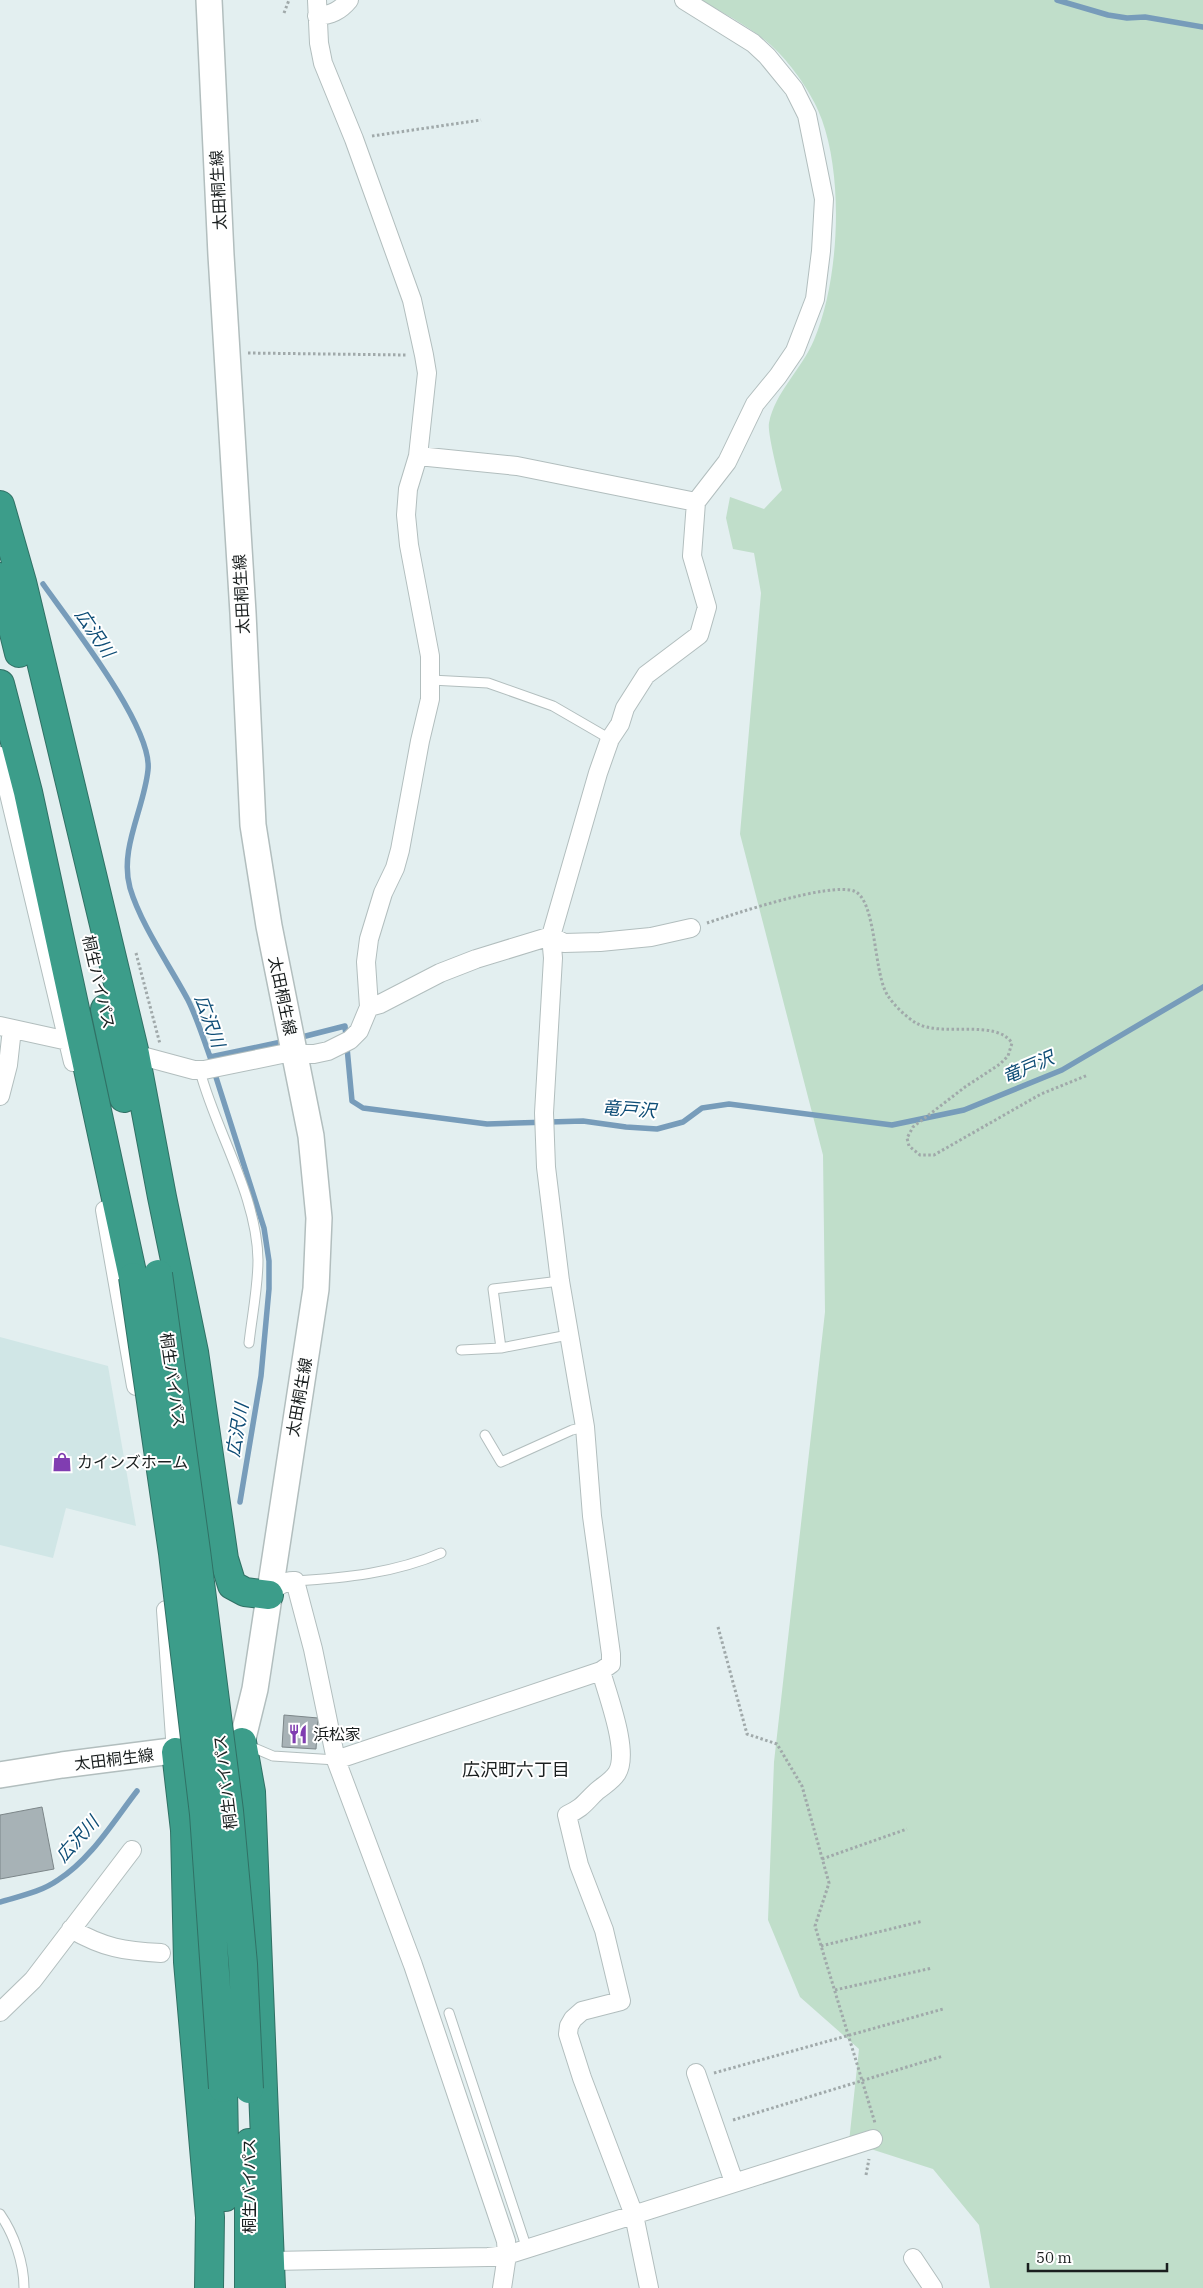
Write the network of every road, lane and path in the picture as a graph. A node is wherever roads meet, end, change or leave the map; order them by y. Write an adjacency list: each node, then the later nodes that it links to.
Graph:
1 (210, 0): 25 (main road, 太田桐生線)
2 (289, 0): 6 (path)
3 (349, 0): 5 (street)
4 (684, 0): 12 (street)
5 (317, 8): 8 (street)
6 (284, 13)
7 (481, 120): 8 (path)
8 (354, 139): 10 (street)
9 (245, 353): 10 (path)
10 (424, 355): 11 (street)
11 (418, 456): 12 (street); 15 (street)
12 (696, 502): 17 (street)
13 (0, 505): 24 (highway)
14 (0, 577): 29 (highway, 桐生バイパス)
15 (431, 680): 17 (lane); 21 (street)
16 (0, 684): 29 (highway, 桐生バイパス)
17 (610, 739): 20 (street)
18 (0, 756): 23 (street)
19 (691, 928): 20 (street); 27 (path)
20 (551, 936): 21 (street); 30 (street)
21 (369, 1007): 25 (street)
22 (6, 1027): 23 (street); 28 (street)
23 (68, 1041): 43 (street)
24 (128, 1052): 26 (street); 39 (highway)
25 (295, 1055): 26 (street); 39 (main road, 太田桐生線)
26 (208, 1070): 32 (lane)
27 (1088, 1075)
28 (0, 1096)
29 (146, 1275): 62 (highway, 桐生バイパス, bridge)
30 (560, 1281): 31 (street); 33 (lane)
31 (568, 1336): 33 (lane); 35 (street)
32 (249, 1344)
33 (501, 1348): 34 (lane)
34 (461, 1350)
35 (585, 1427): 36 (lane); 41 (street)
36 (485, 1435)
37 (441, 1553): 38 (lane)
38 (295, 1581): 39 (street); 44 (street)
39 (269, 1594): 42 (main road, 太田桐生線)
40 (718, 1627): 48 (path)
41 (601, 1671): 44 (street); 68 (street)
42 (242, 1742): 43 (main road, 太田桐生線); 44 (lane); 72 (highway)
43 (176, 1752): 45 (main road, 太田桐生線); 74 (highway)
44 (336, 1760): 70 (street)
45 (0, 1775)
46 (907, 1829): 48 (path)
47 (132, 1850): 50 (street)
48 (822, 1859): 51 (path)
49 (923, 1921): 51 (path)
50 (71, 1929): 52 (street); 55 (street)
51 (822, 1946): 54 (path)
52 (161, 1953)
53 (932, 1968): 54 (path)
54 (835, 1990): 58 (path)
55 (2, 2007)
56 (943, 2009): 58 (path)
57 (449, 2013): 69 (lane)
58 (849, 2036): 60 (path); 61 (path)
59 (943, 2056): 61 (path)
60 (704, 2073): 66 (street)
61 (863, 2082): 63 (path); 64 (path)
62 (236, 2088): 75 (highway, 桐生バイパス); 76 (highway, 桐生バイパス)
63 (733, 2120)
64 (873, 2139): 65 (path); 66 (street)
65 (866, 2176)
66 (734, 2182): 68 (street)
67 (0, 2214): 73 (lane)
68 (634, 2215): 69 (street); 79 (street)
69 (527, 2249): 70 (street)
70 (508, 2255): 72 (street); 78 (street)
71 (913, 2258): 80 (street)
72 (271, 2261): 77 (highway)
73 (24, 2288)
74 (209, 2288)
75 (226, 2288)
76 (249, 2288)
77 (271, 2288)
78 (502, 2288)
79 (650, 2288)
80 (933, 2288)

